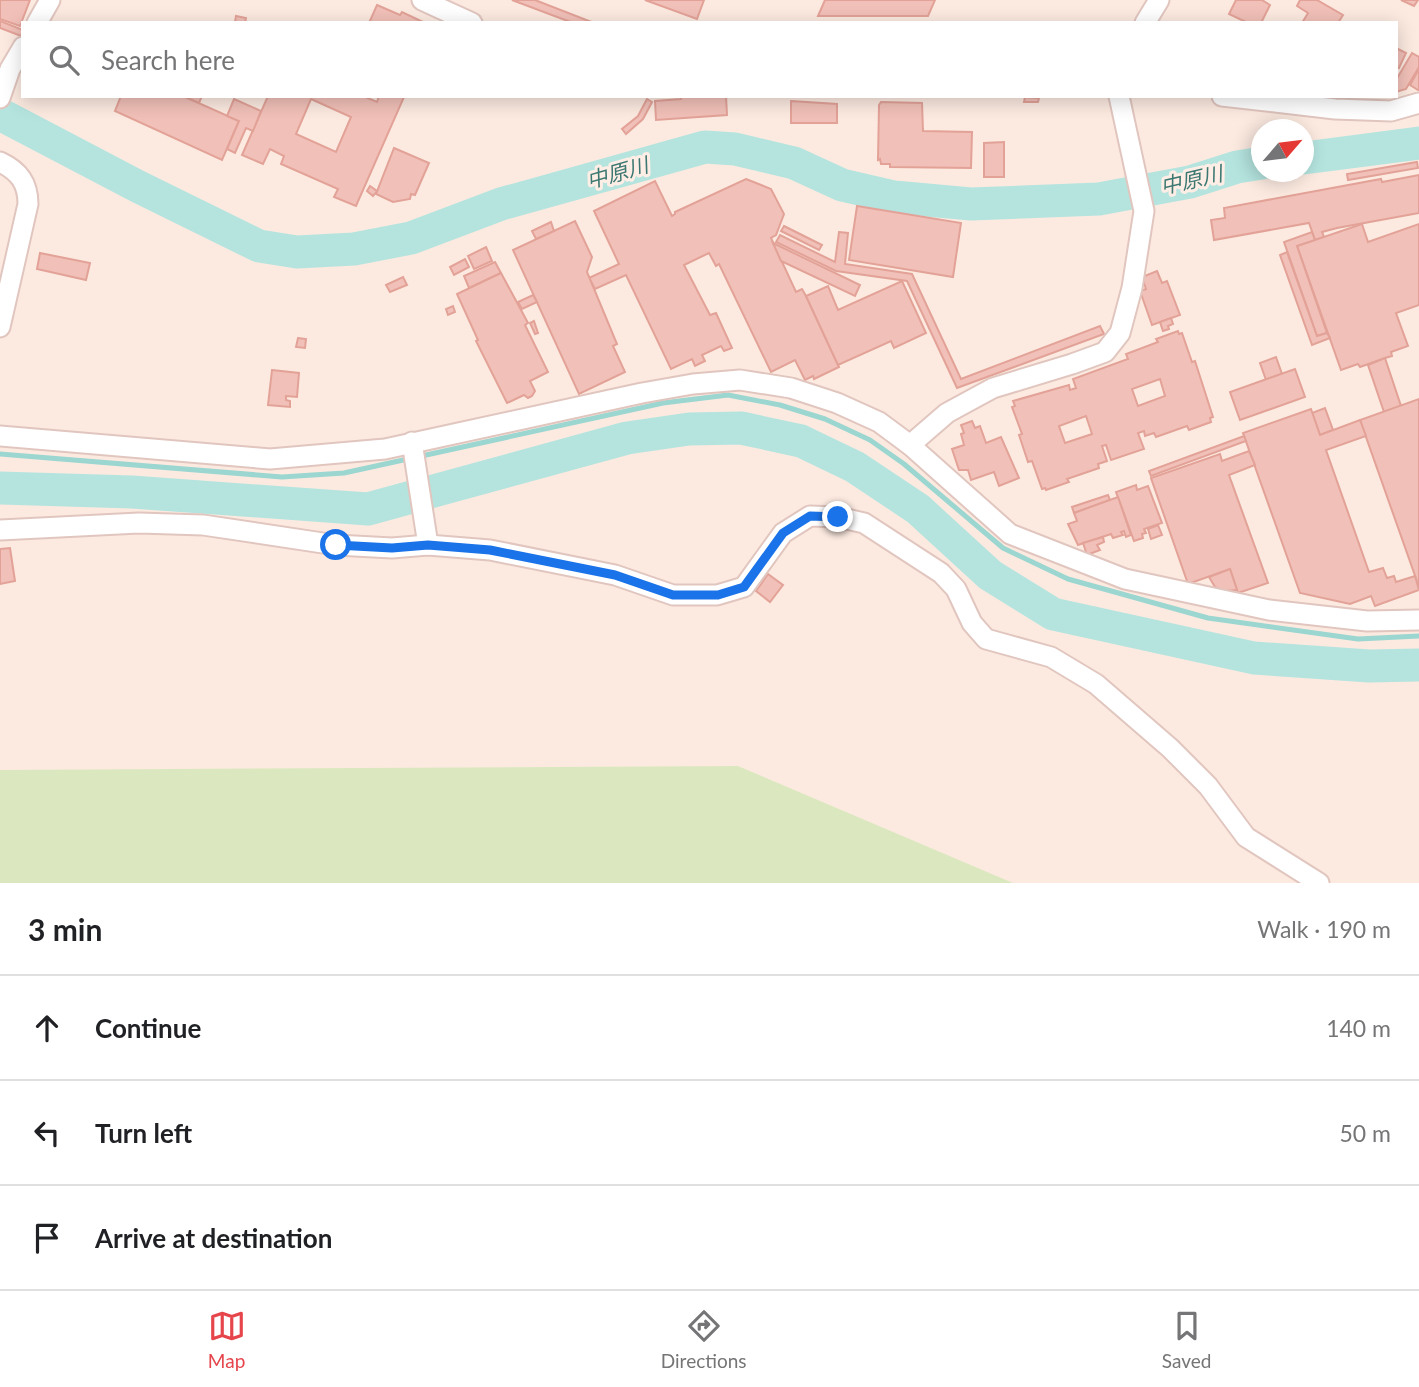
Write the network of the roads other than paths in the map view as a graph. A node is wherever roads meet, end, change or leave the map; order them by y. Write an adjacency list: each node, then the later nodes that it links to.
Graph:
1 (50, 0): 4 (street)
2 (1159, 0): 6 (street)
3 (430, 1): 5 (street)
4 (38, 21)
5 (468, 21)
6 (1146, 21)
7 (21, 50): 8 (street)
8 (0, 98)
9 (1119, 98): 15 (street)
10 (1239, 98): 11 (street)
11 (1419, 103)
12 (0, 162): 13 (street)
13 (0, 327)
14 (0, 436): 16 (street)
15 (910, 445): 16 (street); 19 (street)
16 (413, 447): 18 (street)
17 (0, 530): 18 (street)
18 (428, 541): 20 (street)
19 (1419, 620)
20 (1320, 883)

